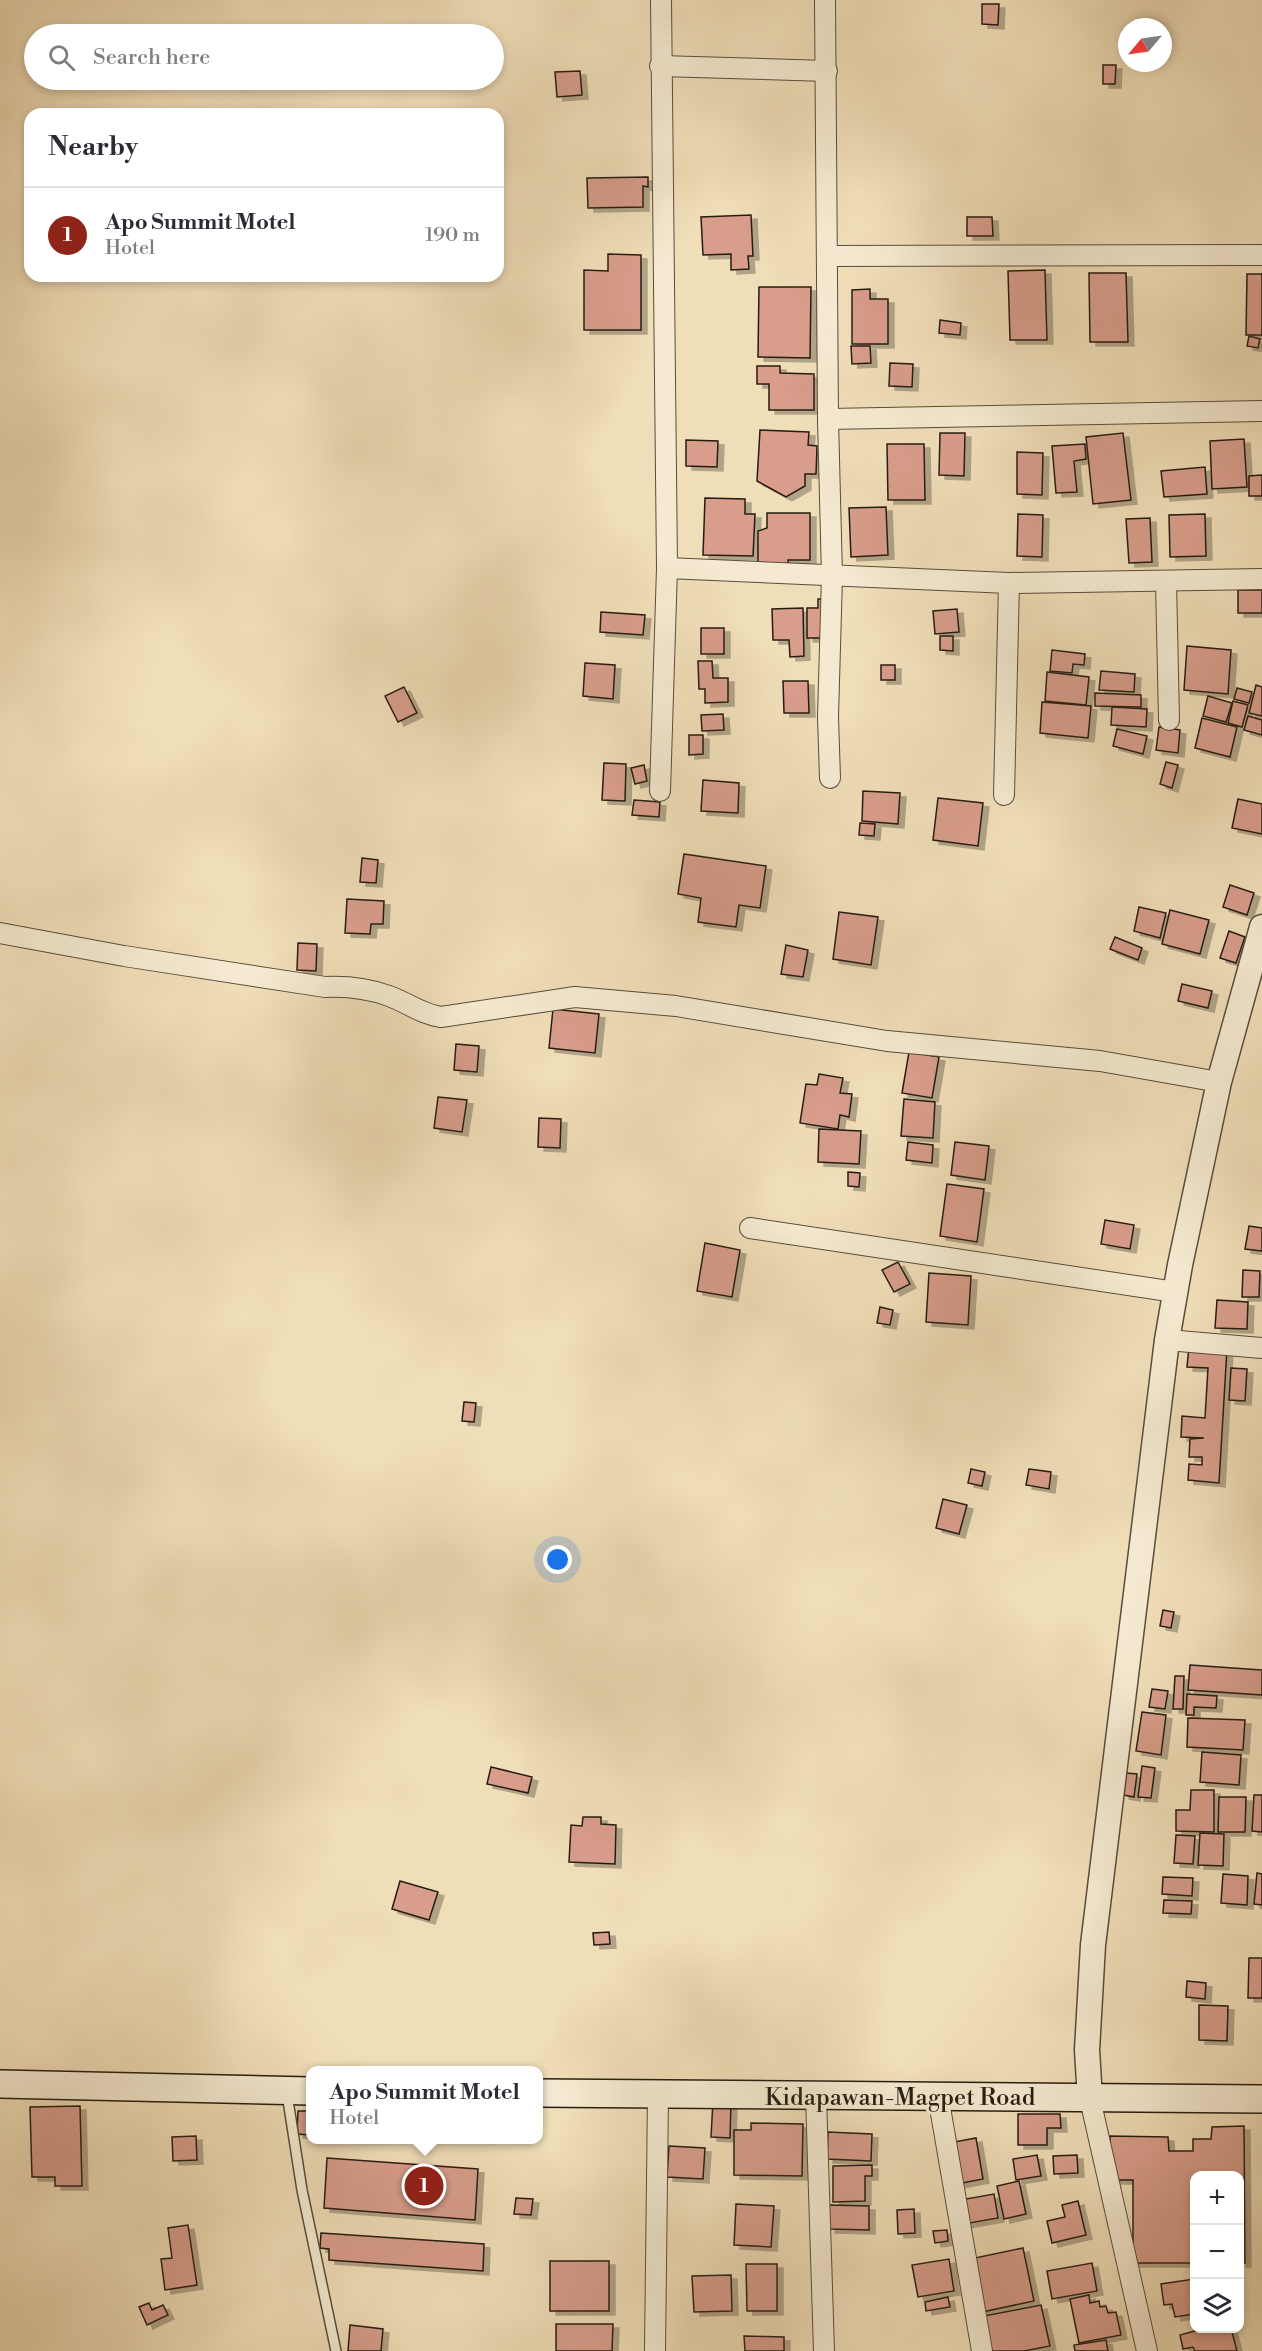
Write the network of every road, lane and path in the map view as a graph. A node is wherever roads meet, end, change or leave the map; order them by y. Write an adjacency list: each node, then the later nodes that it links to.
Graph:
1 (661, 0): 3 (street)
2 (825, 0): 4 (street)
3 (660, 66): 4 (street); 9 (street)
4 (827, 71): 6 (street)
5 (1262, 255): 6 (street)
6 (828, 256): 8 (street)
7 (1262, 411): 8 (street)
8 (828, 418): 10 (street)
9 (667, 568): 10 (street); 16 (street)
10 (832, 576): 13 (street); 15 (street)
11 (1262, 579): 12 (street)
12 (1166, 581): 13 (street); 14 (street)
13 (1009, 583): 17 (street)
14 (1169, 720)
15 (830, 778)
16 (660, 791)
17 (1004, 795)
18 (1262, 927): 20 (street)
19 (0, 933): 20 (street)
20 (1219, 1082): 22 (street)
21 (750, 1228): 22 (street)
22 (1175, 1292): 23 (street)
23 (1167, 1340): 24 (street); 31 (street)
24 (1262, 1348)
25 (0, 2084): 26 (main road)
26 (298, 2090): 33 (lane)
27 (543, 2093): 28 (main road, Kidapawan-Magpet Road)
28 (658, 2095): 30 (main road, Kidapawan-Magpet Road); 34 (street)
29 (938, 2096): 30 (main road, Kidapawan-Magpet Road); 31 (main road, Kidapawan-Magpet Road); 36 (street)
30 (816, 2097): 35 (street)
31 (1090, 2099): 32 (main road, Kidapawan-Magpet Road); 37 (street)
32 (1262, 2099)
33 (336, 2351)
34 (655, 2351)
35 (824, 2351)
36 (982, 2351)
37 (1147, 2351)

